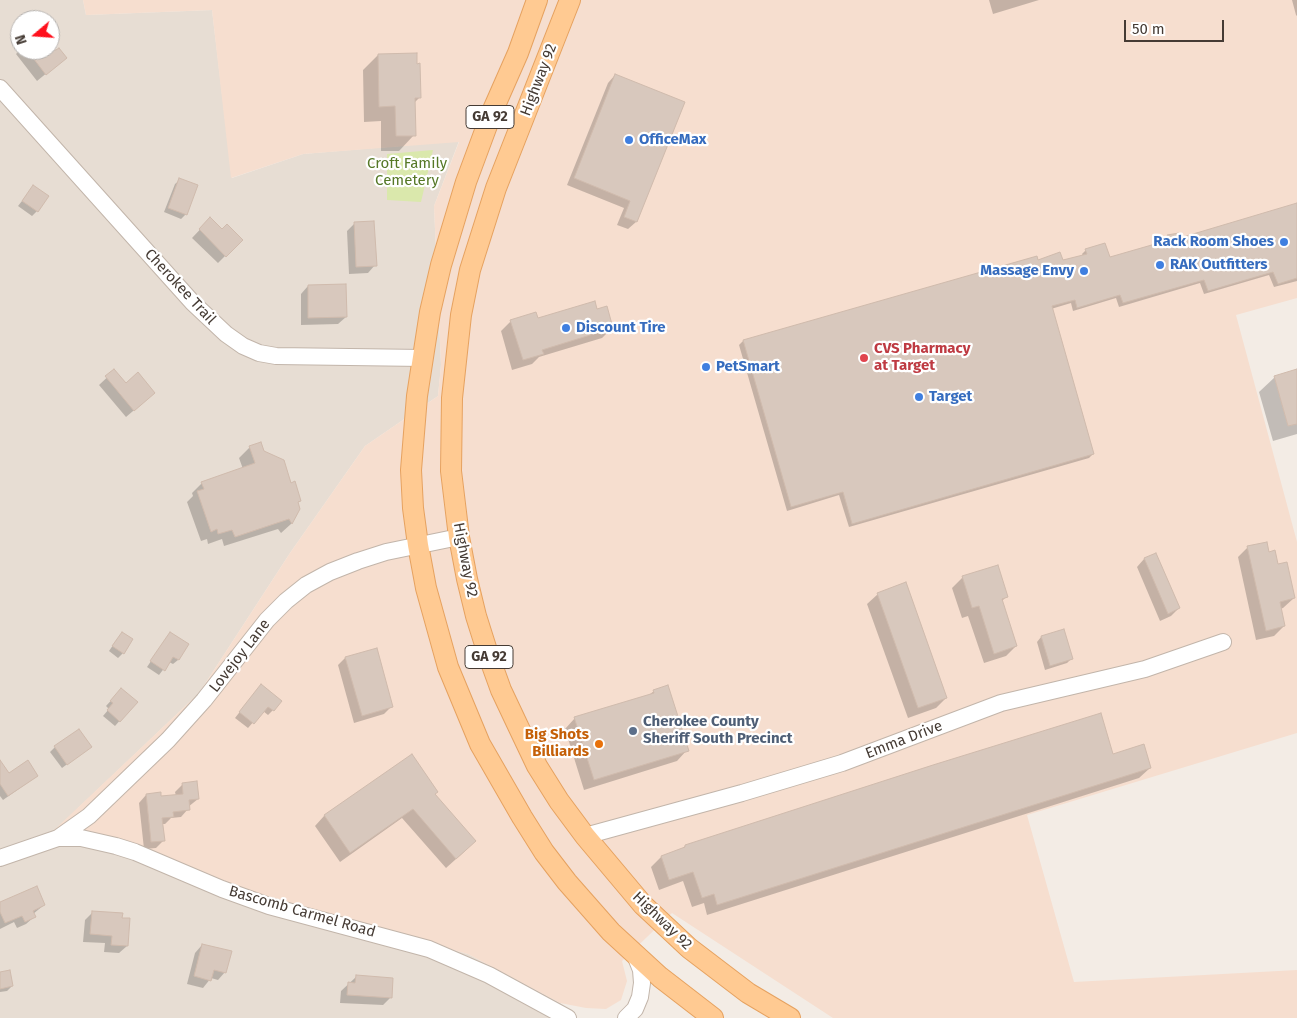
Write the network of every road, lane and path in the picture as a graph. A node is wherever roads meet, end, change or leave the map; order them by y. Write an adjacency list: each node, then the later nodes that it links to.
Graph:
1 (536, 0): 4 (main road, Highway 92 / GA 92)
2 (570, 0): 5 (main road, Highway 92 / GA 92)
3 (2, 97): 4 (street, Cherokee Trail)
4 (423, 358): 6 (main road, Highway 92 / GA 92)
5 (459, 538): 6 (street, Lovejoy Lane); 8 (main road, Highway 92 / GA 92)
6 (418, 545): 9 (street, Lovejoy Lane); 11 (main road, Highway 92 / GA 92)
7 (1223, 642): 8 (street, Emma Drive)
8 (585, 836): 17 (main road, Highway 92 / GA 92)
9 (58, 838): 10 (street, Bascomb Carmel Road); 12 (street, Bascomb Carmel Road)
10 (0, 858)
11 (635, 955): 13 (street); 16 (main road, Highway 92 / GA 92)
12 (568, 1018)
13 (626, 1018)
14 (698, 1018): 15 (street)
15 (705, 1018)
16 (713, 1018)
17 (790, 1018)

